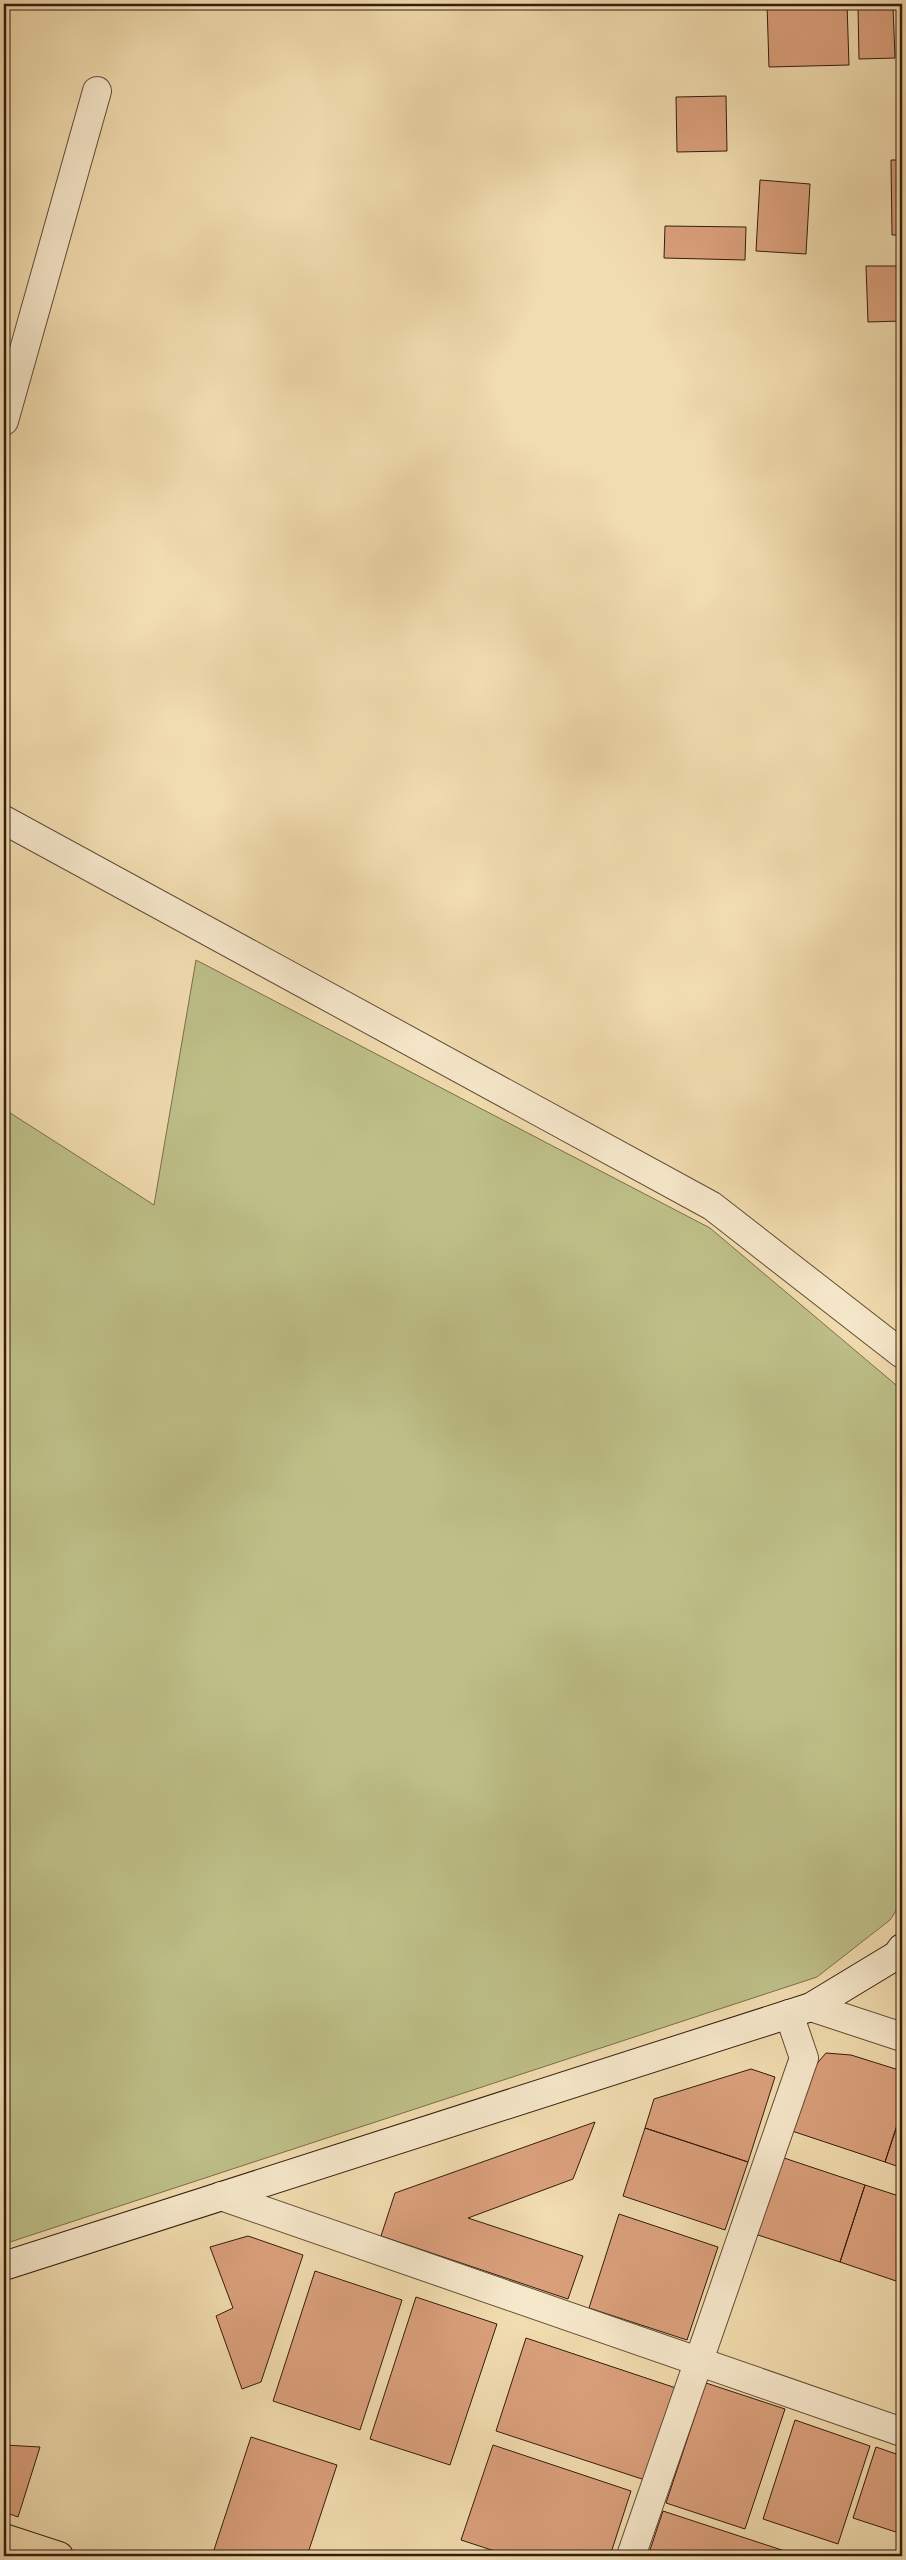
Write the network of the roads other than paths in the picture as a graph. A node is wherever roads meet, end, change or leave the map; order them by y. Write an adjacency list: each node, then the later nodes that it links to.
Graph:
1 (97, 91): 2 (street)
2 (4, 421)
3 (4, 820): 4 (street)
4 (902, 1354)
5 (902, 1948): 6 (street)
6 (800, 2010): 7 (street); 8 (street); 10 (street)
7 (902, 2037)
8 (221, 2196): 9 (street); 10 (street)
9 (4, 2266)
10 (699, 2361): 11 (street); 14 (street)
11 (902, 2432)
12 (4, 2538): 13 (main road)
13 (59, 2556)
14 (631, 2556)

